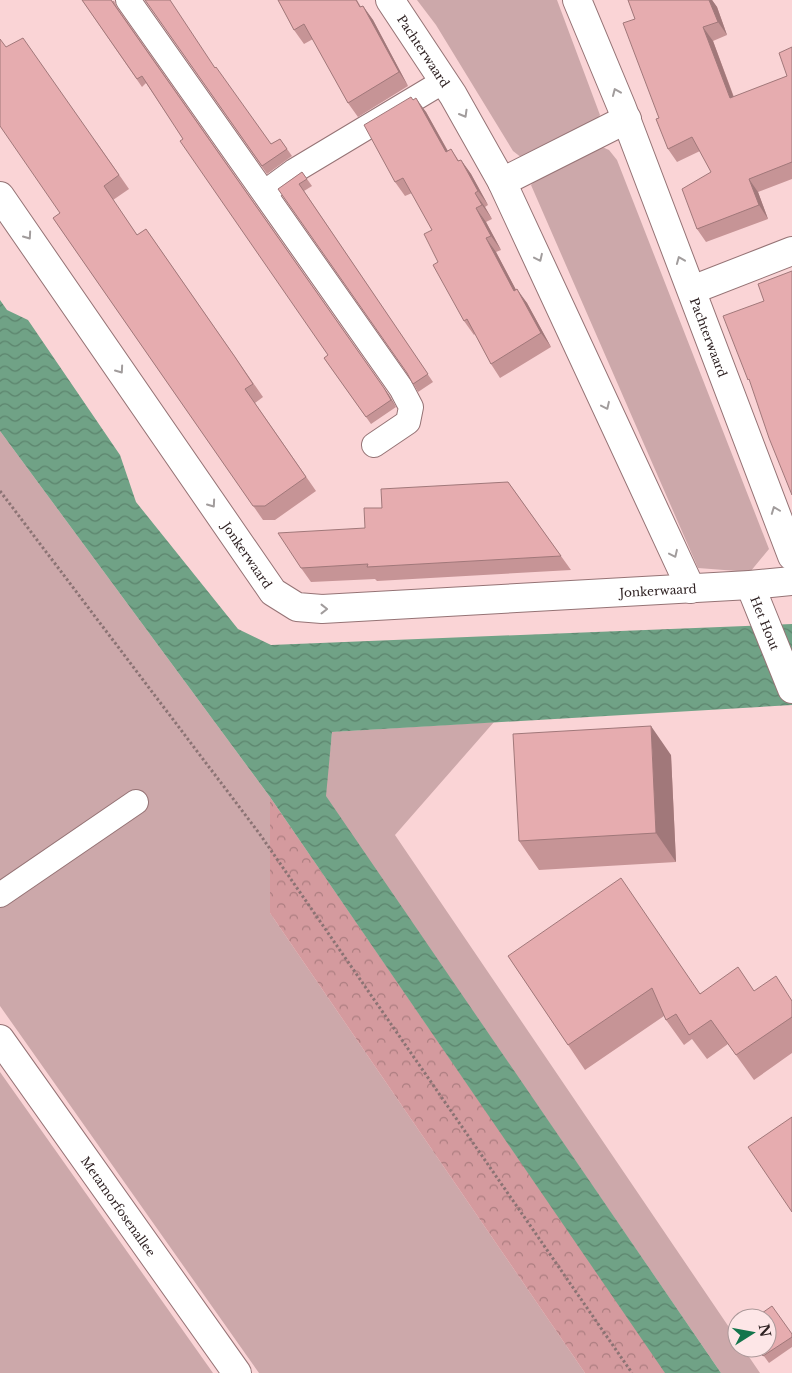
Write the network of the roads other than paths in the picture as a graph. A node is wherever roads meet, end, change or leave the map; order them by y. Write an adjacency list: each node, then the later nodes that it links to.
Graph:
1 (128, 0): 7 (lane)
2 (390, 0): 4 (street, Pachterwaard)
3 (577, 0): 5 (street, Pachterwaard, one-way to 3)
4 (444, 80): 6 (street, Pachterwaard, one-way to 6); 7 (lane)
5 (627, 119): 6 (street); 10 (street, Pachterwaard, one-way to 5)
6 (502, 182): 15 (street, Pachterwaard, one-way to 15)
7 (264, 193): 11 (lane)
8 (0, 196): 15 (street, Jonkerwaard, one-way to 15)
9 (792, 251): 10 (street)
10 (692, 290): 12 (street, Pachterwaard, one-way to 10)
11 (374, 444)
12 (792, 556)
13 (792, 581): 14 (street, Jonkerwaard)
14 (750, 586): 15 (street, Jonkerwaard); 16 (street, Het Hout)
15 (690, 589)
16 (792, 689)
17 (136, 802): 18 (lane)
18 (0, 894)
19 (0, 1039): 20 (street, Metamorfosenallee)
20 (237, 1373)

